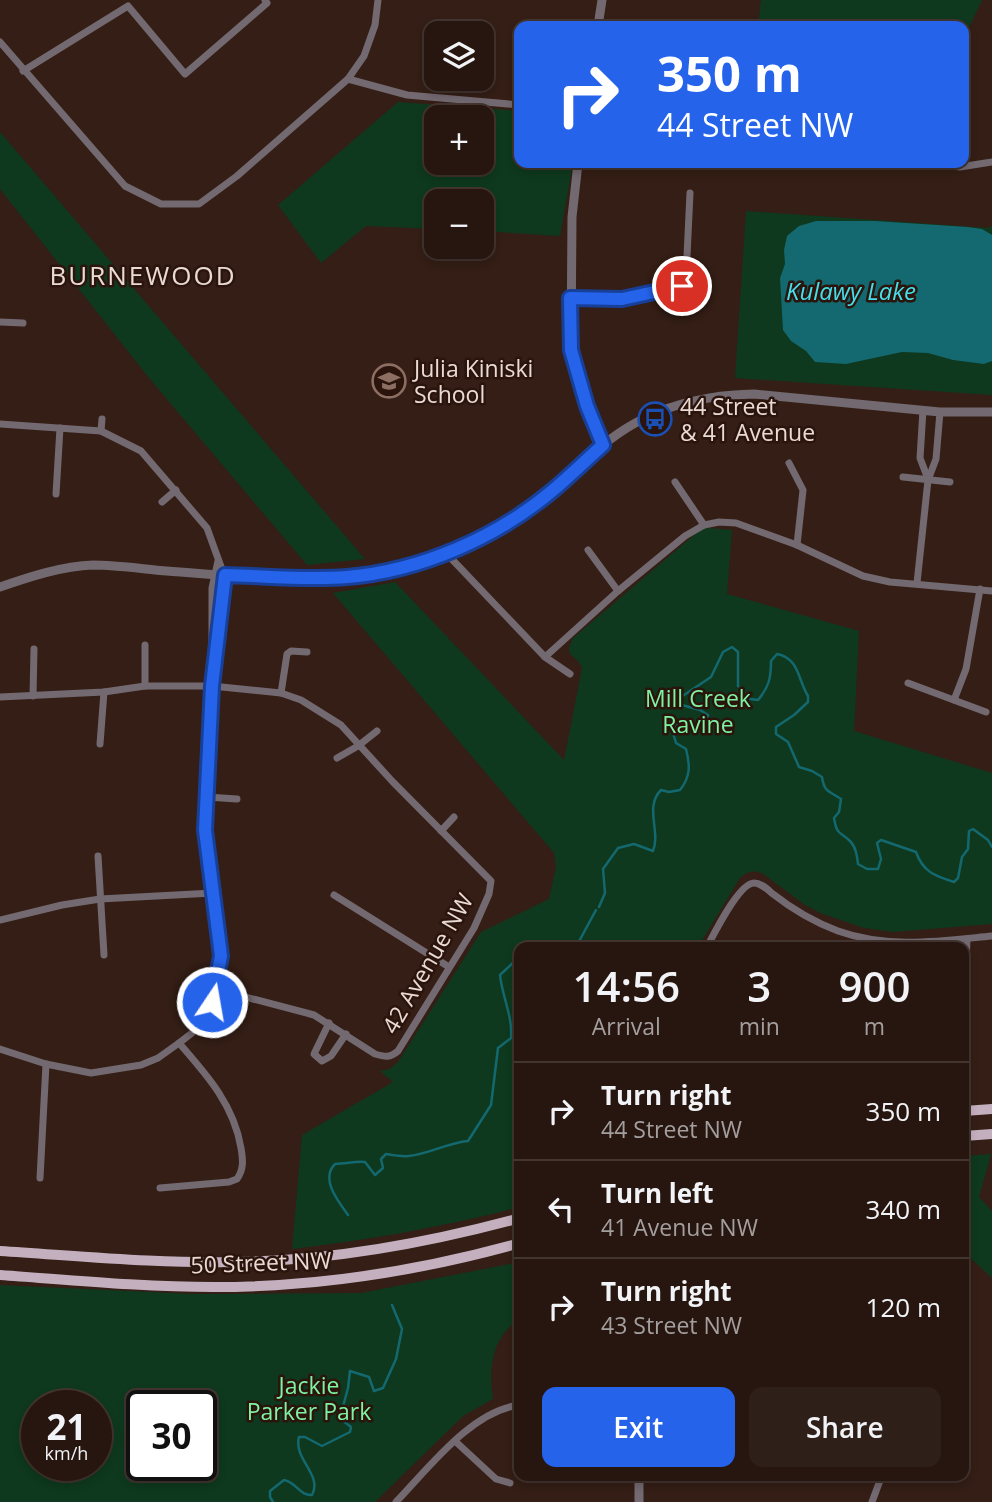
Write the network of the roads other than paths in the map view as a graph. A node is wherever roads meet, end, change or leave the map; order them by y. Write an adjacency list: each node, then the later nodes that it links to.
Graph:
1 (265, 0): 6 (street)
2 (378, 0): 7 (street)
3 (602, 0): 4 (street)
4 (599, 21)
5 (0, 42): 6 (street)
6 (23, 71): 7 (street)
7 (348, 79): 8 (street)
8 (514, 104)
9 (992, 162): 10 (street)
10 (969, 166)
11 (577, 168): 13 (street)
12 (690, 193): 13 (street)
13 (570, 298): 23 (street)
14 (0, 322): 15 (street)
15 (23, 323)
16 (923, 410): 17 (street); 23 (street); 26 (street)
17 (940, 412): 18 (street); 26 (street)
18 (992, 412)
19 (102, 419): 22 (street)
20 (0, 424): 21 (street)
21 (60, 428): 22 (street); 30 (street)
22 (100, 431): 29 (street)
23 (603, 445): 35 (street)
24 (789, 463): 33 (street)
25 (903, 477): 26 (street)
26 (928, 480): 28 (street); 39 (street)
27 (675, 482): 32 (street)
28 (950, 482)
29 (176, 490): 31 (street); 36 (street)
30 (56, 495)
31 (162, 502)
32 (704, 525): 33 (street); 43 (street)
33 (797, 545): 39 (street)
34 (588, 550): 43 (street)
35 (446, 553): 38 (street); 47 (street)
36 (218, 561): 37 (street); 38 (street)
37 (213, 575): 38 (street); 40 (street); 48 (street)
38 (225, 575): 48 (street)
39 (917, 583): 41 (street)
40 (0, 587)
41 (980, 589): 42 (street); 57 (street)
42 (992, 591)
43 (618, 592): 47 (street)
44 (145, 645): 51 (street)
45 (34, 649): 55 (street)
46 (307, 652): 54 (street)
47 (545, 657): 49 (street)
48 (213, 673): 52 (street)
49 (570, 674)
50 (908, 683): 57 (street)
51 (145, 686): 52 (street); 53 (street)
52 (212, 686): 54 (street); 63 (street)
53 (104, 692): 55 (street); 60 (street)
54 (281, 693): 61 (street)
55 (33, 696): 56 (street)
56 (0, 697)
57 (954, 700): 58 (street)
58 (986, 712)
59 (377, 731): 61 (street)
60 (100, 744)
61 (358, 746): 62 (street); 66 (street)
62 (337, 758)
63 (207, 797): 64 (street); 68 (street)
64 (237, 799)
65 (454, 817): 66 (street)
66 (441, 831): 79 (street, 42 Avenue NW)
67 (98, 856): 70 (street)
68 (213, 893): 70 (street); 80 (street)
69 (334, 895): 79 (street)
70 (100, 899): 71 (street); 78 (street)
71 (0, 920)
72 (992, 936): 73 (street)
73 (967, 939): 76 (street); 77 (street)
74 (710, 942): 75 (street)
75 (863, 942)
76 (920, 942)
77 (967, 942)
78 (104, 954)
79 (449, 967): 82 (street, 42 Avenue NW)
80 (215, 989): 81 (street); 83 (street)
81 (329, 1023): 82 (street); 82 (street)
82 (346, 1034)
83 (178, 1043): 85 (street); 91 (street)
84 (0, 1049): 85 (street)
85 (46, 1064): 90 (street)
86 (992, 1109): 87 (main road)
87 (969, 1111)
88 (992, 1134): 89 (main road)
89 (969, 1136)
90 (40, 1178)
91 (160, 1188)
92 (514, 1220): 94 (main road, 50 Street NW)
93 (514, 1245): 95 (main road, 50 Street NW)
94 (0, 1251)
95 (0, 1275)
96 (514, 1405): 97 (street)
97 (455, 1441): 100 (street); 102 (street)
98 (640, 1481): 101 (street)
99 (880, 1481): 103 (street)
100 (510, 1483)
101 (642, 1501)
102 (396, 1502)
103 (872, 1502)

